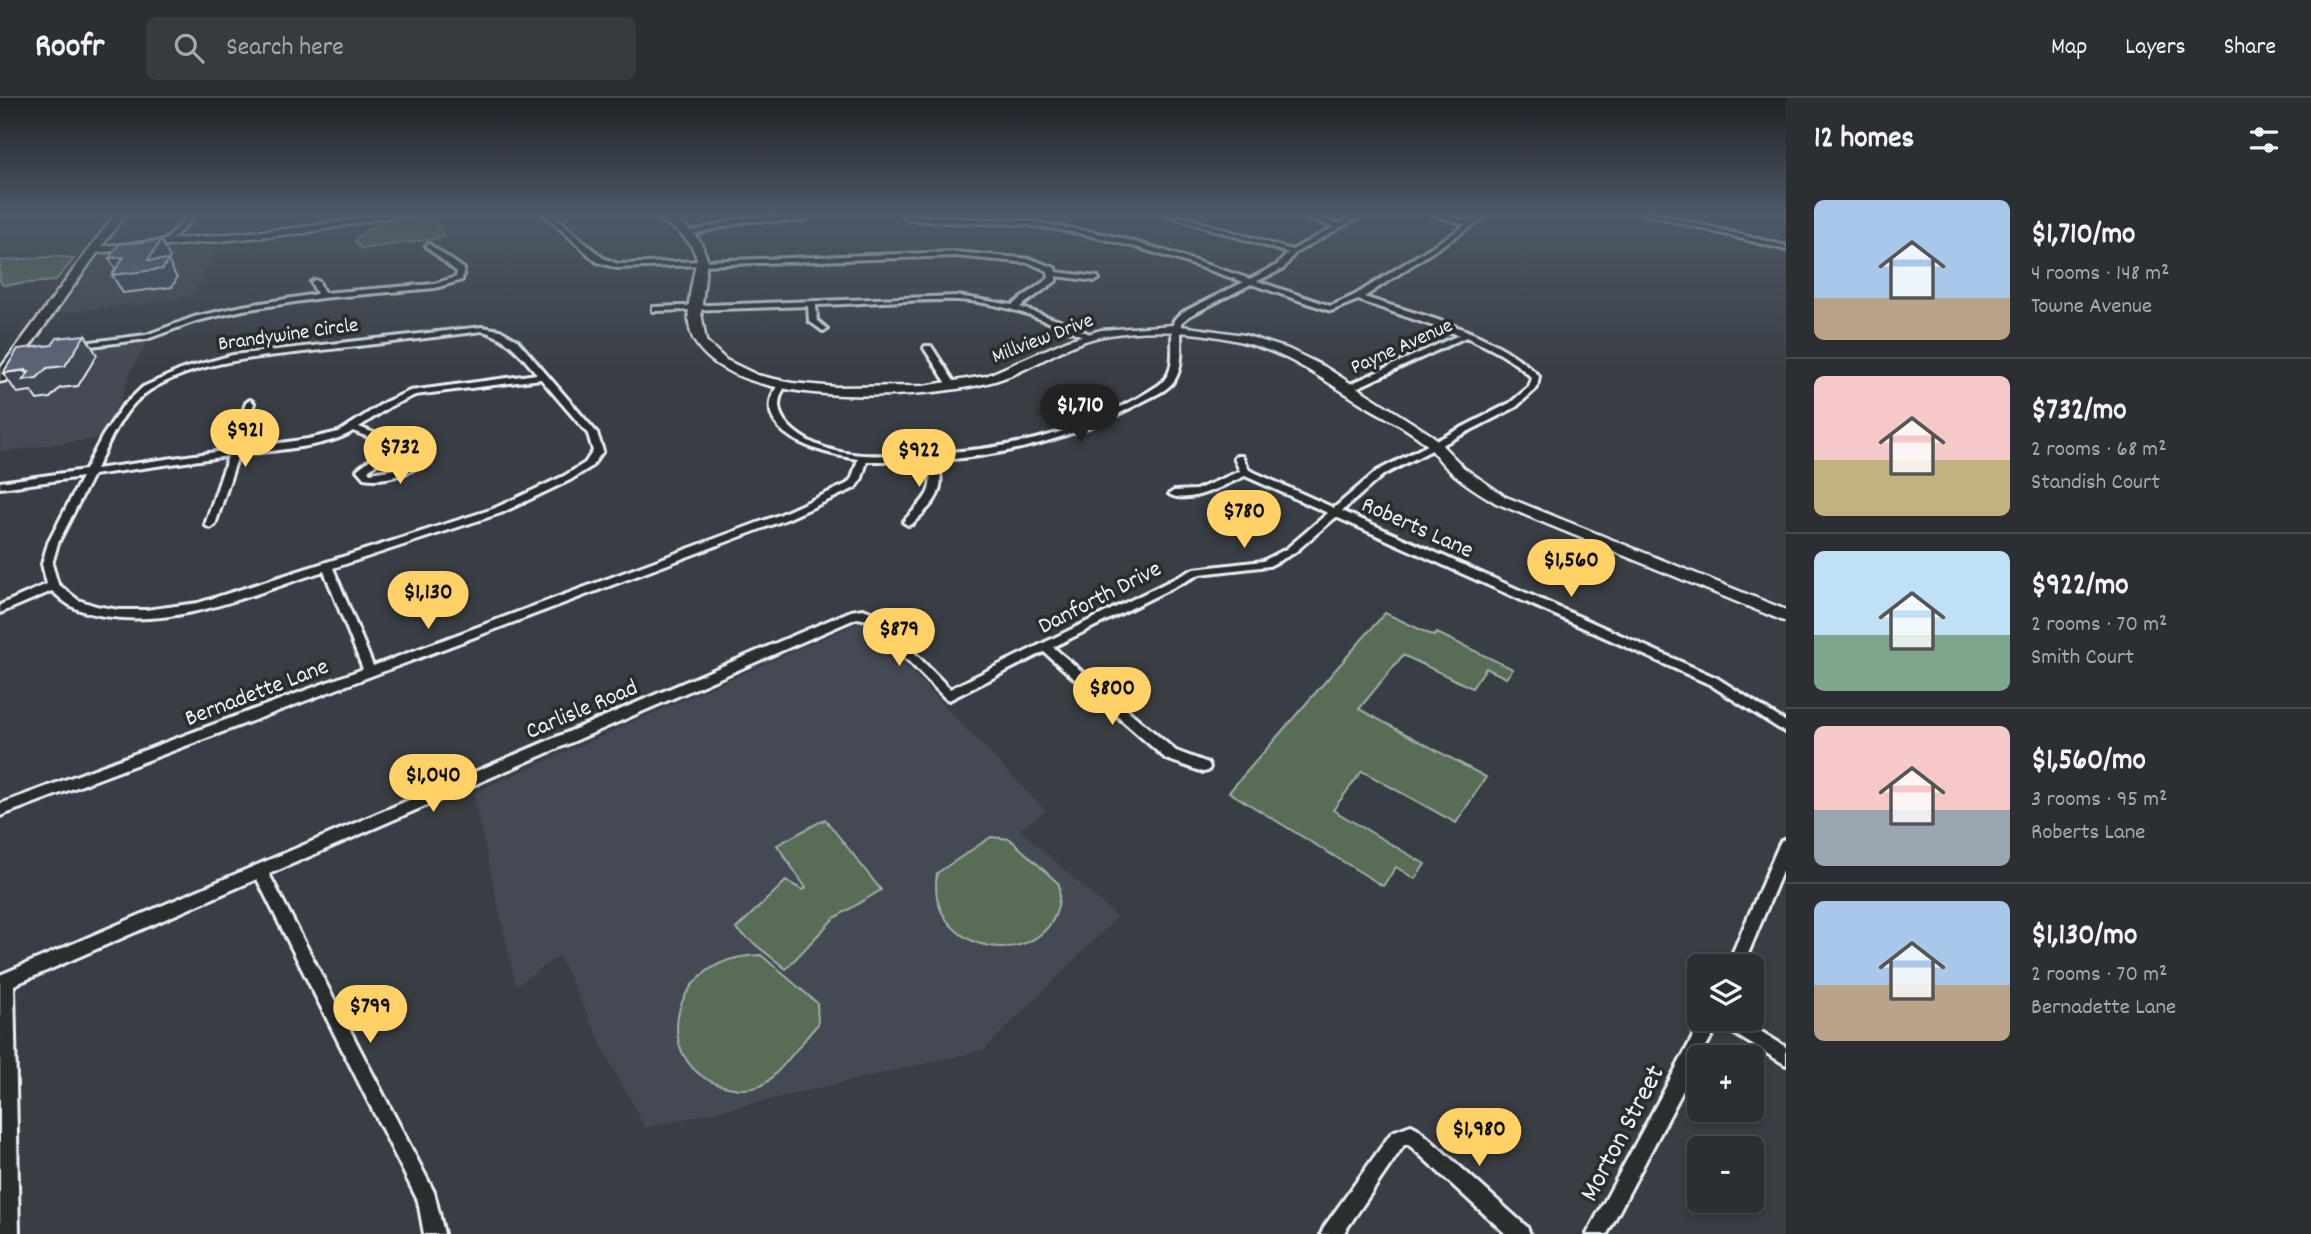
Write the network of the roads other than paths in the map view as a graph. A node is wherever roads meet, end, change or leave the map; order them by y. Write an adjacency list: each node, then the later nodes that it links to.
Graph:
1 (83, 266): 26 (main road)
2 (455, 266): 12 (street)
3 (701, 266): 16 (street, Millview Drive)
4 (1045, 266): 8 (street)
5 (1203, 266): 11 (street)
6 (1281, 266): 11 (street)
7 (1405, 266): 13 (street)
8 (1054, 274): 9 (street); 15 (street)
9 (1095, 279)
10 (315, 282): 12 (street)
11 (1249, 282): 18 (street); 19 (street)
12 (321, 296): 23 (street)
13 (1357, 297): 18 (street); 21 (street)
14 (811, 303): 15 (street); 16 (street); 20 (street)
15 (1014, 307): 22 (street)
16 (697, 308): 17 (street); 27 (street, Millview Drive)
17 (656, 309)
18 (1331, 309)
19 (1176, 328): 22 (street, Millview Drive); 29 (street, Millview Drive); 35 (street)
20 (823, 329)
21 (1467, 334): 29 (street, Payne Avenue); 32 (street, Danforth Drive)
22 (1090, 336): 28 (street, Millview Drive)
23 (70, 346)
24 (928, 348): 28 (street)
25 (543, 376): 31 (street); 38 (street, Brandywine Circle); 45 (street, Brandywine Circle)
26 (0, 378)
27 (782, 386): 28 (street, Millview Drive); 36 (street)
28 (953, 386)
29 (1349, 388): 32 (street, Millview Drive)
30 (250, 403): 34 (street)
31 (353, 428): 33 (street); 34 (street)
32 (1434, 445): 42 (street, Danforth Drive); 48 (street, Millview Drive)
33 (389, 450): 33 (street)
34 (235, 453): 38 (street); 44 (street)
35 (932, 456): 36 (street); 43 (street)
36 (863, 458): 50 (street, Bernadette Lane)
37 (1239, 458): 39 (street)
38 (90, 472): 40 (street); 46 (street, Brandywine Circle)
39 (1245, 472): 41 (street); 42 (street, Roberts Lane)
40 (0, 485)
41 (1174, 494)
42 (1333, 511): 49 (street, Danforth Drive); 52 (street, Roberts Lane)
43 (908, 522)
44 (210, 525)
45 (328, 568): 46 (street, Brandywine Circle); 50 (street)
46 (53, 586): 47 (street)
47 (0, 609)
48 (1786, 616)
49 (1045, 647): 51 (street, Danforth Drive); 53 (street)
50 (369, 670): 54 (street, Bernadette Lane)
51 (949, 695): 56 (street, Carlisle Road)
52 (1786, 728)
53 (1203, 766)
54 (0, 810)
55 (1786, 845): 57 (street)
56 (260, 870): 58 (street, Carlisle Road); 63 (street)
57 (1740, 954)
58 (3, 982): 62 (street)
59 (1705, 1031): 66 (street, Morton Street)
60 (1744, 1031): 61 (street)
61 (1786, 1057)
62 (9, 1234)
63 (434, 1234)
64 (1331, 1234): 65 (street)
65 (1520, 1234)
66 (1597, 1234)

